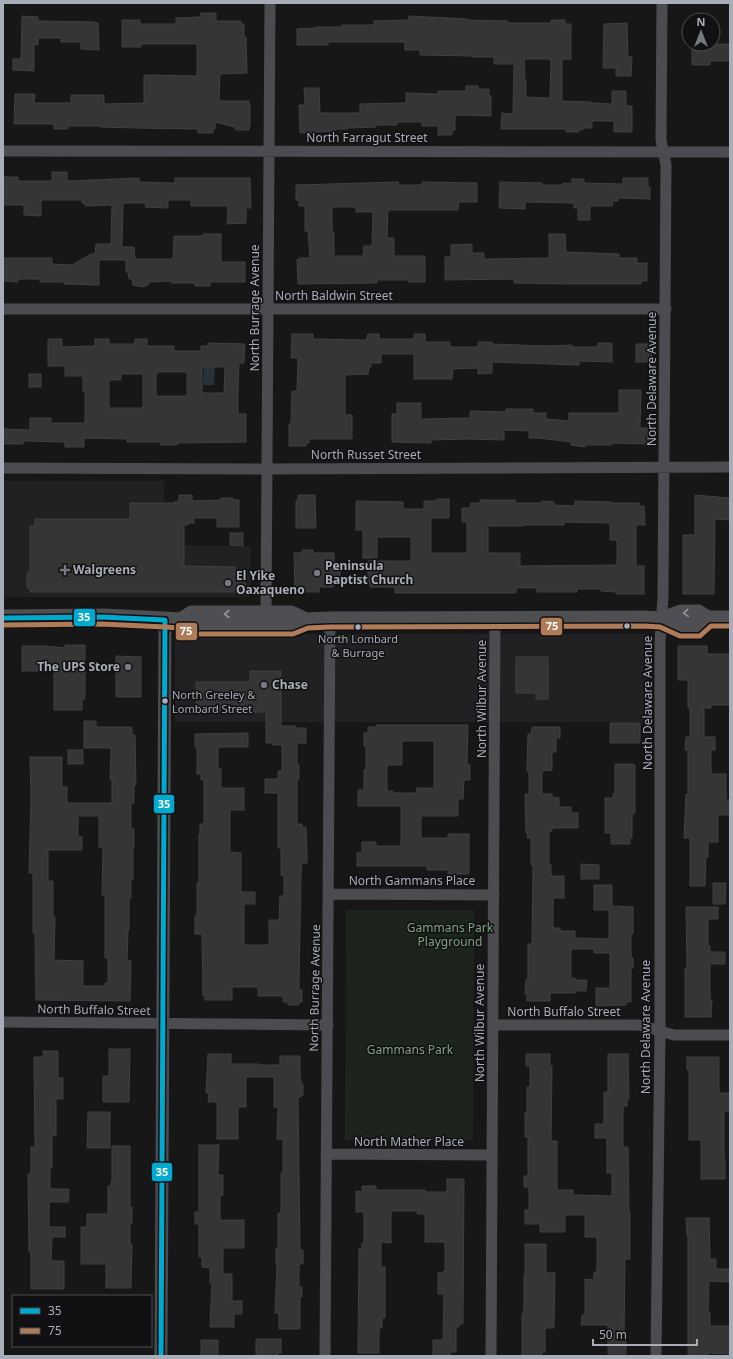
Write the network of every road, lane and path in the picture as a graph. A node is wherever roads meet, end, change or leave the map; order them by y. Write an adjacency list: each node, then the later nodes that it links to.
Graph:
1 (270, 3): 4 (street, North Burrage Avenue)
2 (662, 3): 5 (street, North Delaware Avenue)
3 (3, 151): 4 (street, North Farragut Street)
4 (269, 151): 5 (street, North Farragut Street); 8 (street, North Burrage Avenue)
5 (664, 152): 6 (street, North Farragut Street); 9 (street, North Delaware Avenue)
6 (730, 152)
7 (3, 309): 8 (street, North Baldwin Street)
8 (268, 309): 9 (street, North Baldwin Street); 13 (street, North Burrage Avenue)
9 (666, 309): 11 (street, North Delaware Avenue)
10 (3, 468): 13 (street, North Russet Street)
11 (665, 468): 12 (street, North Russet Street); 13 (street, North Russet Street); 21 (street, North Delaware Avenue)
12 (730, 468)
13 (267, 469): 14 (street, North Burrage Avenue)
14 (266, 614): 18 (main road, one-way to 18); 19 (main road)
15 (3, 618): 18 (main road)
16 (495, 619): 20 (main road); 21 (main road); 23 (street, North Wilbur Avenue)
17 (730, 619): 21 (main road)
18 (173, 620): 19 (main road); 25 (street)
19 (306, 620): 20 (main road)
20 (330, 620): 22 (street, North Burrage Avenue)
21 (662, 620): 28 (street, North Delaware Avenue)
22 (329, 894): 23 (street, North Gammans Place); 26 (street, North Burrage Avenue)
23 (494, 895): 27 (street, North Wilbur Avenue)
24 (3, 1022): 25 (street, North Buffalo Street)
25 (163, 1024): 26 (street, North Buffalo Street); 32 (street)
26 (328, 1025): 30 (street, North Burrage Avenue)
27 (493, 1025): 28 (street, North Buffalo Street); 31 (street, North Wilbur Avenue)
28 (660, 1031): 29 (street, North Buffalo Street); 35 (street, North Delaware Avenue)
29 (730, 1035)
30 (326, 1154): 31 (street, North Mather Place); 33 (street, North Burrage Avenue)
31 (492, 1155): 34 (street, North Wilbur Avenue)
32 (161, 1356)
33 (326, 1356)
34 (491, 1356)
35 (656, 1356)

